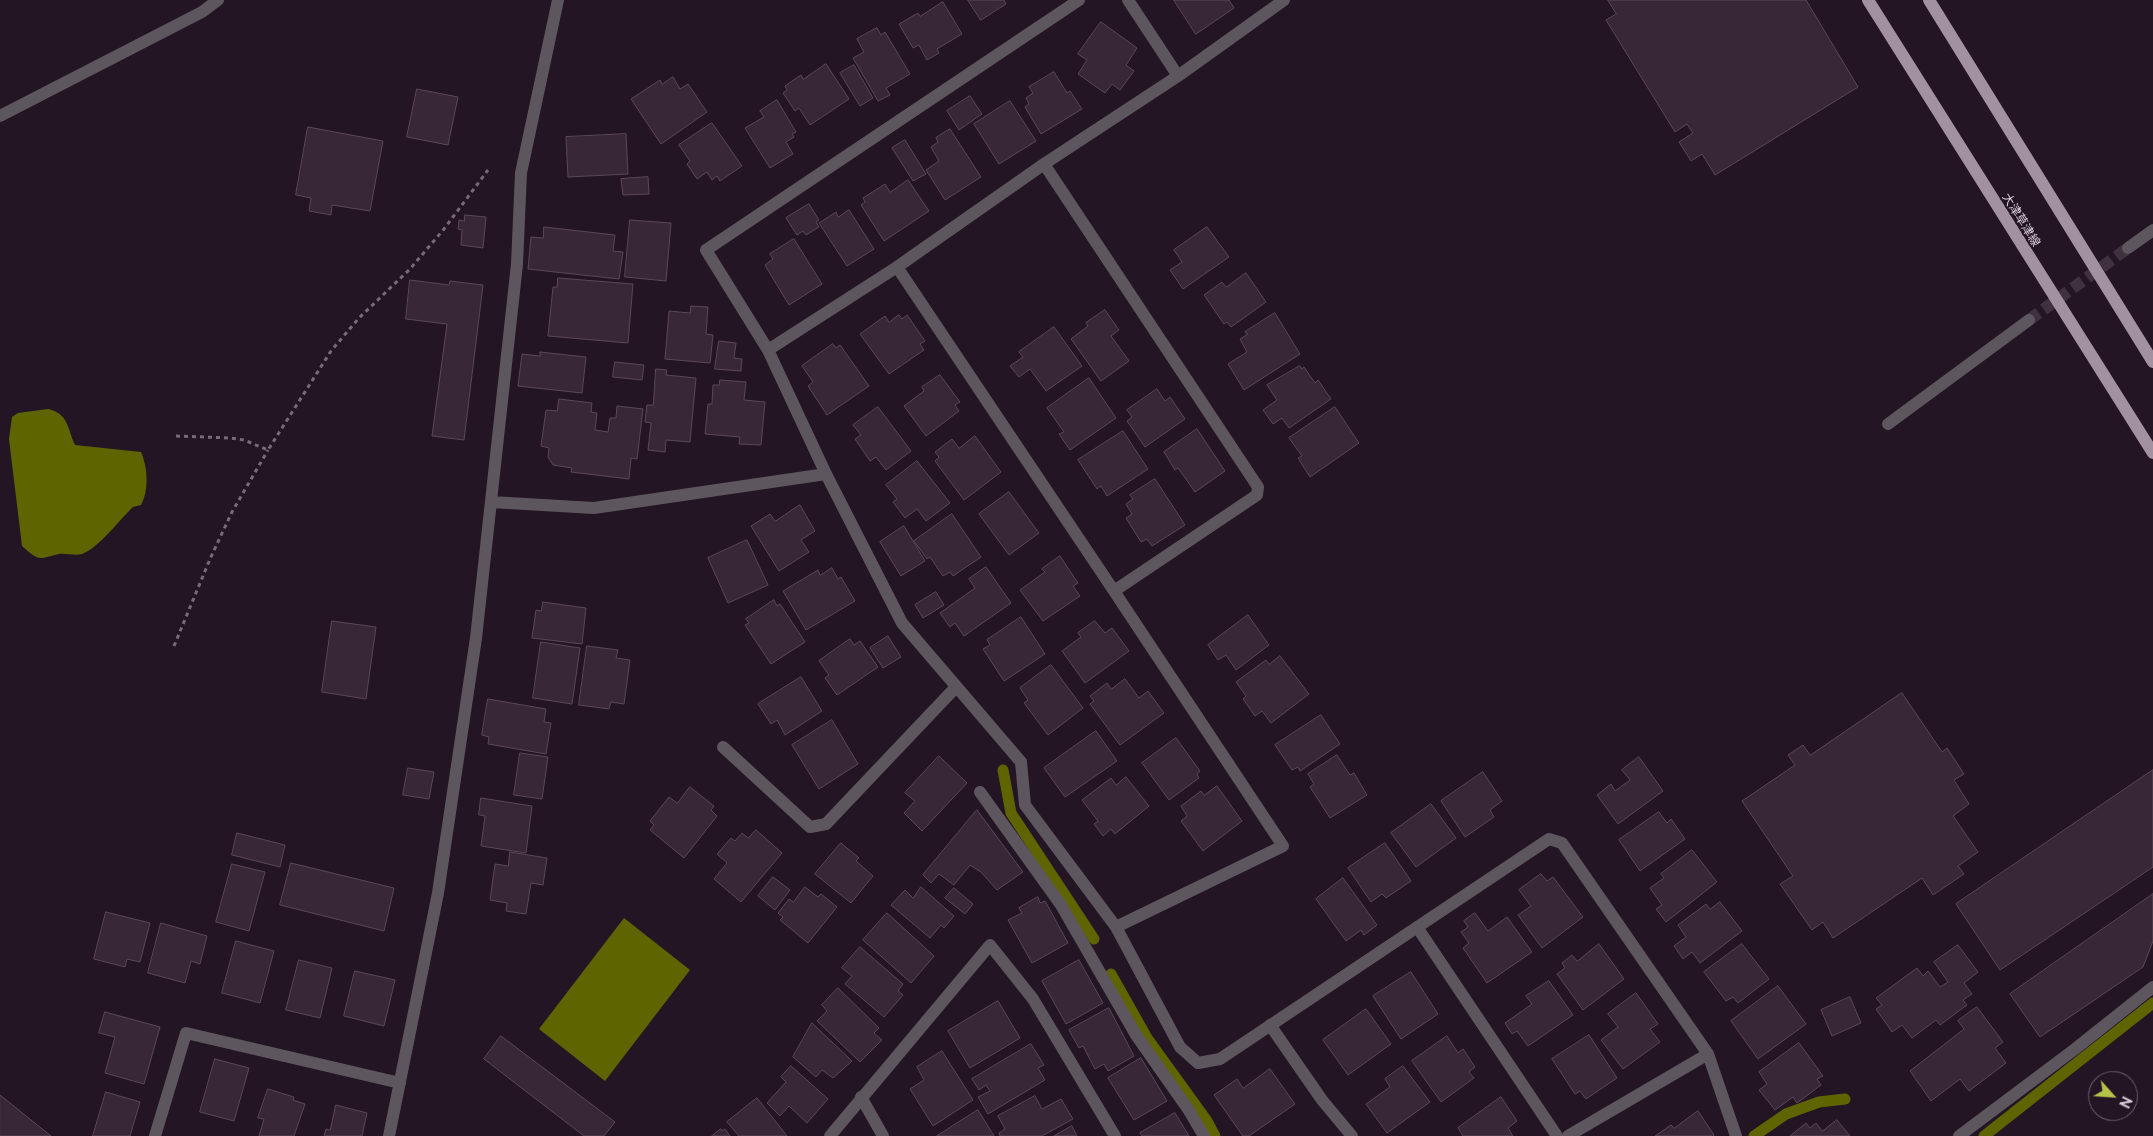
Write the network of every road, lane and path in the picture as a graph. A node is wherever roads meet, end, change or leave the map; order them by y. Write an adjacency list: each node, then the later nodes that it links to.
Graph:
1 (218, 0): 9 (street)
2 (558, 0): 23 (street)
3 (1079, 0): 16 (street)
4 (1128, 0): 8 (street)
5 (1284, 0): 8 (street)
6 (1868, 0): 21 (main road, 大津草津線)
7 (1929, 0): 17 (main road)
8 (1178, 76): 10 (street)
9 (0, 116)
10 (1044, 164): 14 (street); 24 (street)
11 (488, 170): 20 (path)
12 (2153, 230): 13 (street)
13 (2128, 248)
14 (897, 267): 16 (street); 24 (street)
15 (2029, 320): 18 (street)
16 (768, 350): 22 (street)
17 (2153, 362)
18 (1888, 424)
19 (176, 436): 20 (path)
20 (268, 450): 25 (path)
21 (2153, 453)
22 (826, 474): 23 (street); 26 (street)
23 (491, 502): 34 (street)
24 (1114, 591): 30 (street)
25 (174, 646)
26 (956, 687): 27 (street); 30 (street)
27 (723, 747)
28 (980, 792): 41 (street)
29 (1417, 927): 32 (street); 33 (street); 43 (street)
30 (1116, 928): 32 (street)
31 (2153, 987): 46 (street)
32 (1270, 1025): 42 (street)
33 (1708, 1054): 44 (street); 45 (street)
34 (400, 1083): 36 (street); 37 (street)
35 (861, 1097): 38 (street); 39 (street); 40 (street)
36 (155, 1136)
37 (389, 1136)
38 (830, 1136)
39 (883, 1136)
40 (1115, 1136)
41 (1204, 1136)
42 (1352, 1136)
43 (1557, 1136)
44 (1568, 1136)
45 (1736, 1136)
46 (1959, 1136)

